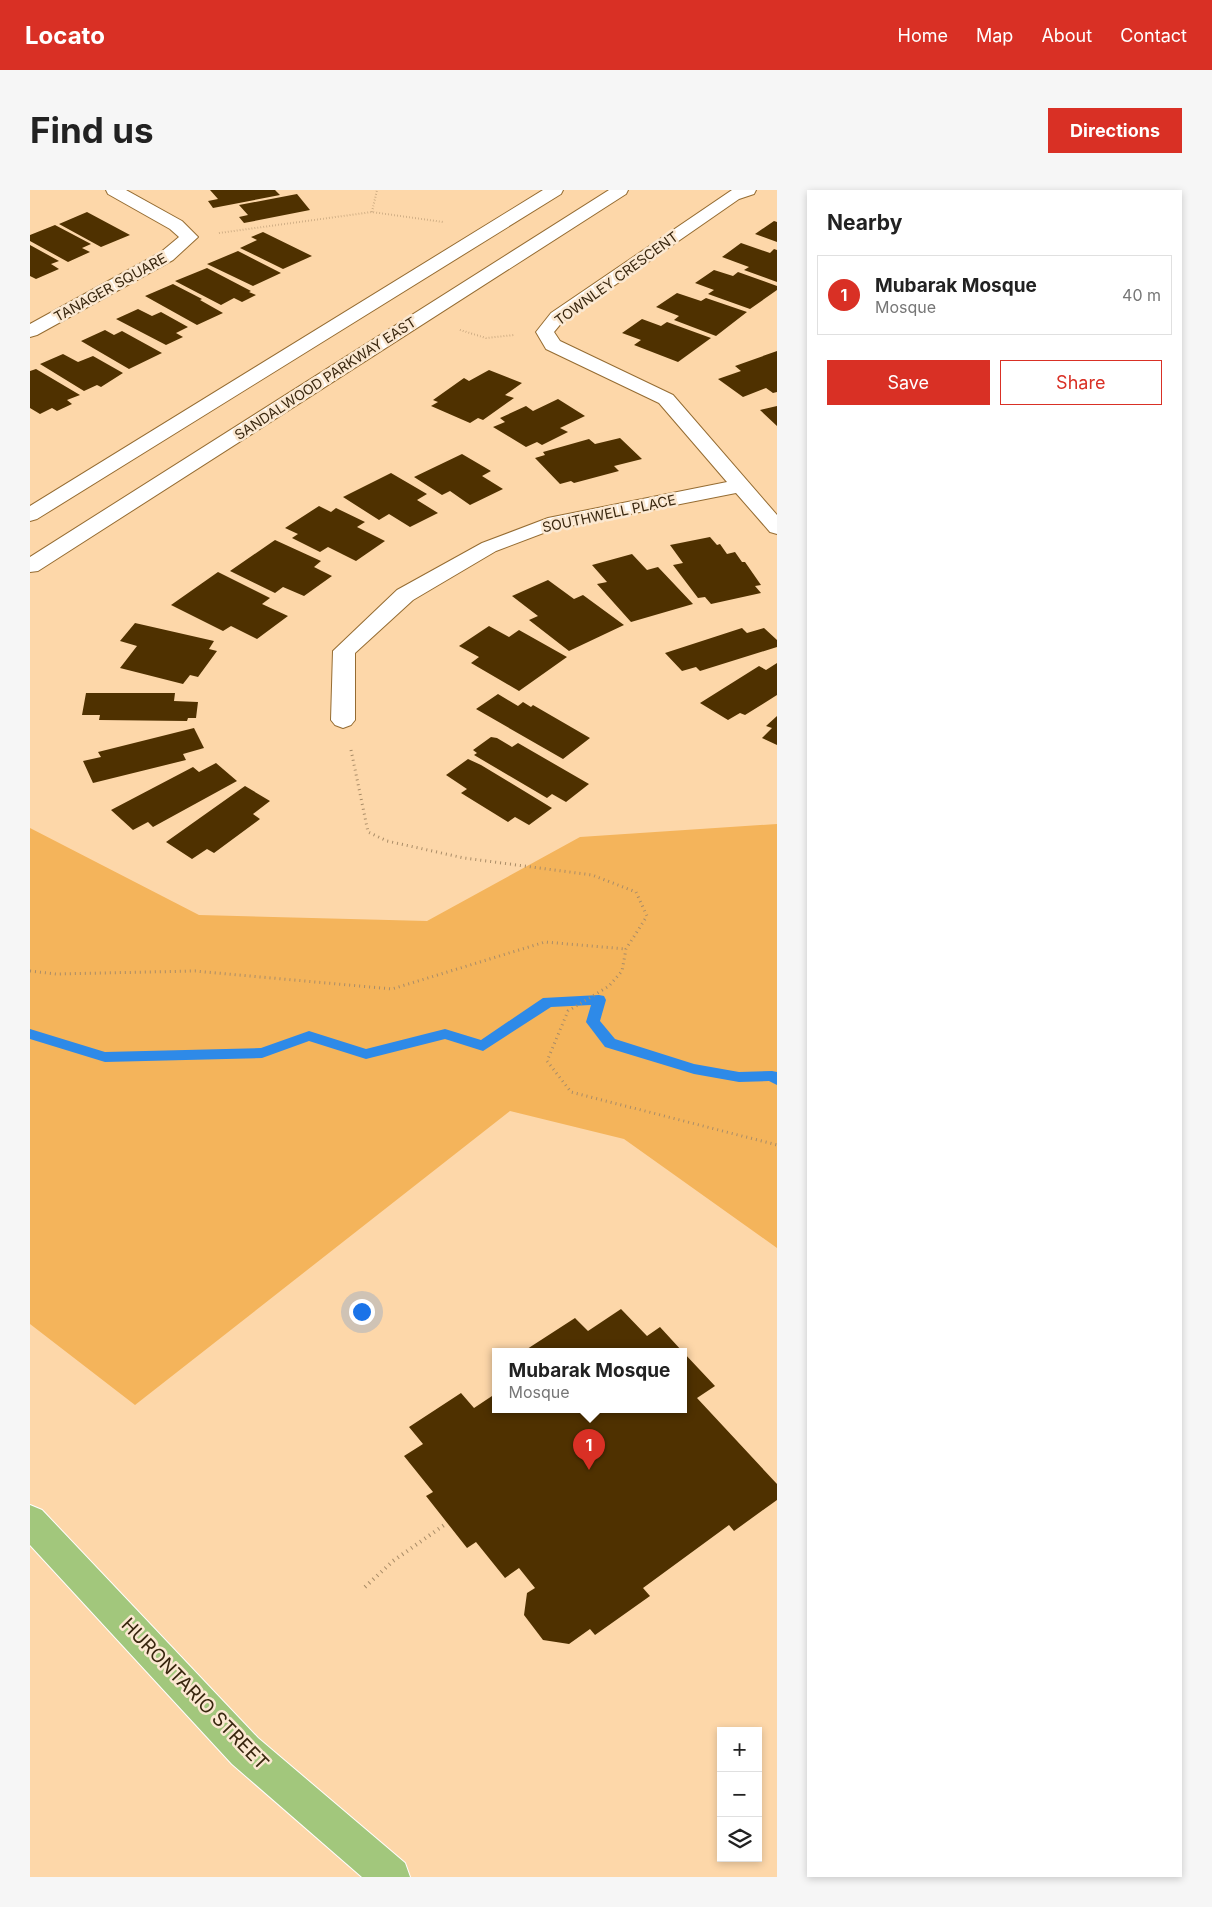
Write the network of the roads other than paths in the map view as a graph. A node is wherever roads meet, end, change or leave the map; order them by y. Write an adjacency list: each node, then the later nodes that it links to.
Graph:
1 (114, 190): 5 (street, TANAGER SQUARE)
2 (555, 190): 7 (street)
3 (620, 190): 9 (street, SANDALWOOD PARKWAY EAST)
4 (748, 190): 6 (street, TOWNLEY CRESCENT)
5 (30, 331)
6 (739, 486): 8 (street, TOWNLEY CRESCENT); 10 (street, SOUTHWELL PLACE)
7 (30, 515)
8 (777, 528)
9 (30, 566)
10 (343, 720)
11 (30, 1521): 12 (main road, HURONTARIO STREET)
12 (391, 1877)

